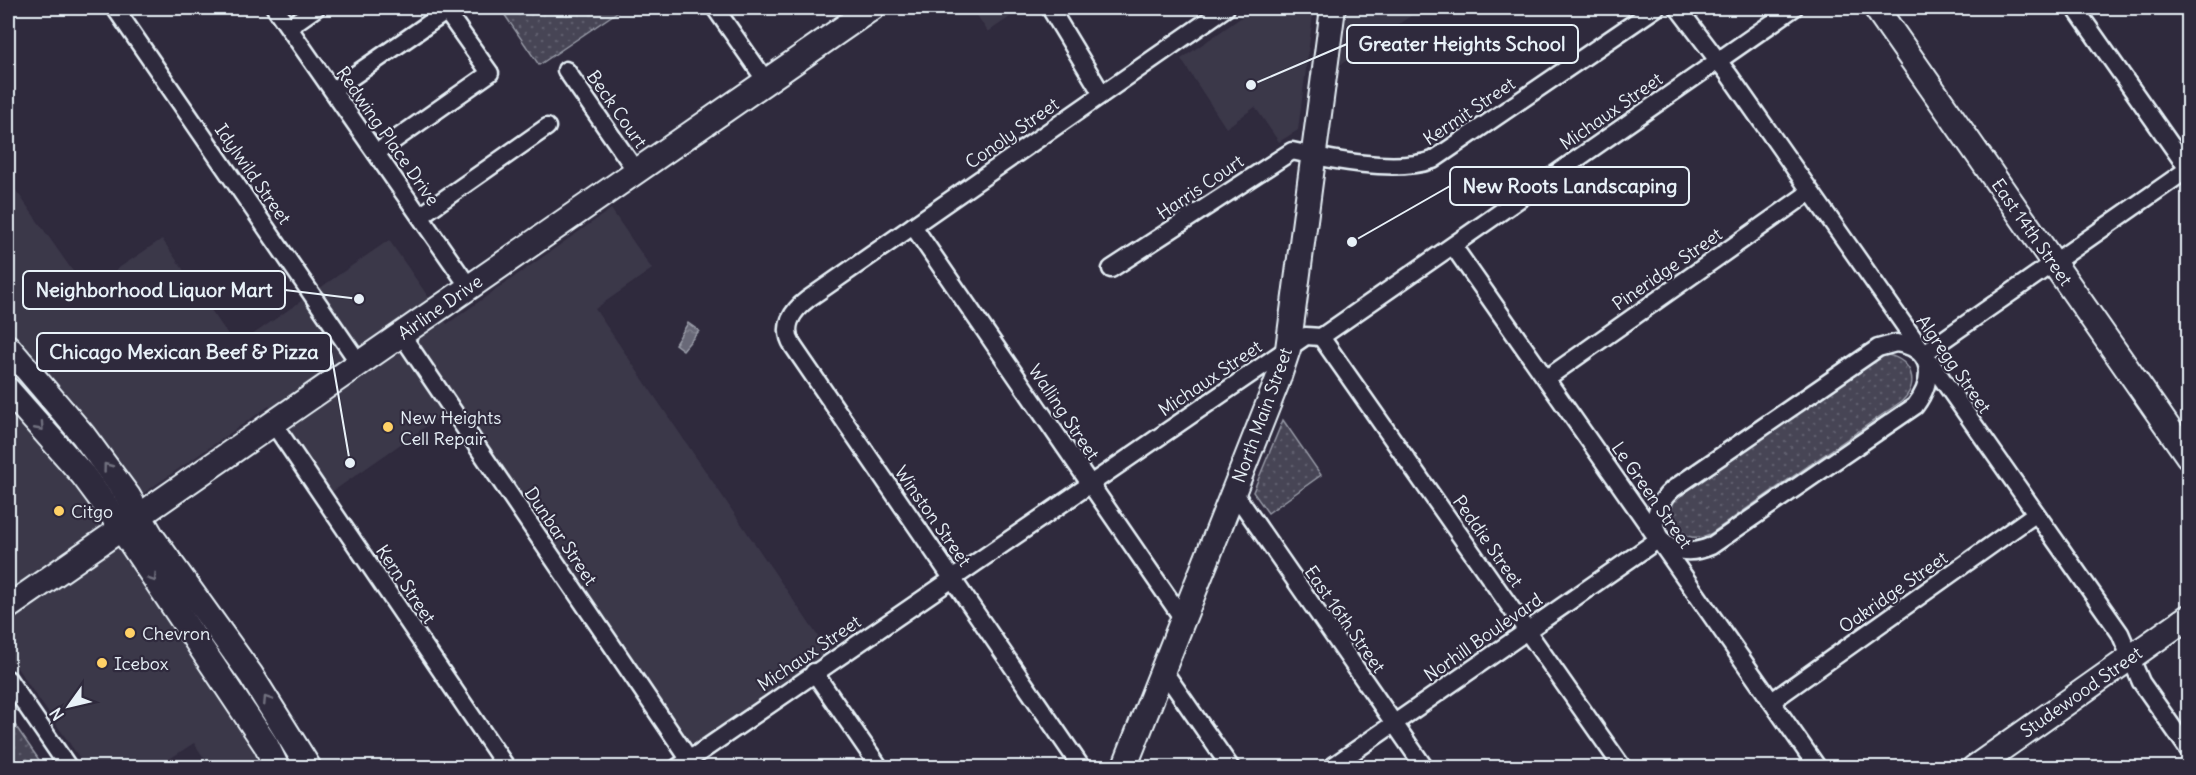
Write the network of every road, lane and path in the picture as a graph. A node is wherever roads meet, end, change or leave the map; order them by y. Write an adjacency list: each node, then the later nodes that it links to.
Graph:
1 (115, 8): 39 (street, Idylwild Street)
2 (275, 8): 15 (street, Redwing Place Drive)
3 (316, 8): 15 (street)
4 (715, 8): 18 (street)
5 (872, 8): 18 (main road, Airline Drive)
6 (1050, 8): 20 (street)
7 (1226, 8): 20 (street, Conoly Street)
8 (1333, 8): 23 (main road, North Main Street)
9 (1656, 8): 23 (street, Kermit Street)
10 (1678, 8): 16 (street, Algregg Street)
11 (1794, 8): 16 (street, Michaux Street)
12 (1876, 8): 30 (main road, East 14th Street)
13 (2075, 8): 24 (street)
14 (446, 9): 19 (street); 22 (street)
15 (289, 27): 19 (street, Redwing Place Drive)
16 (1717, 62): 26 (street, Algregg Street); 29 (street, Michaux Street)
17 (566, 70): 25 (street, Beck Court)
18 (766, 81): 25 (main road, Airline Drive)
19 (333, 90): 22 (street, Redwing Place Drive)
20 (1102, 94): 28 (street, Conoly Street)
21 (547, 128): 27 (street)
22 (376, 153): 27 (street, Redwing Place Drive)
23 (1314, 156): 31 (street, Harris Court); 37 (main road, North Main Street)
24 (2188, 169): 30 (street)
25 (636, 171): 32 (main road, Airline Drive)
26 (1810, 192): 38 (street, Algregg Street); 40 (street, Pineridge Street)
27 (420, 216): 32 (street, Redwing Place Drive)
28 (913, 226): 33 (street, Conoly Street); 44 (street, Walling Street)
29 (1453, 246): 35 (street, Michaux Street); 40 (street, Le Green Street)
30 (2054, 265): 38 (street); 43 (main road, East 14th Street)
31 (1112, 269)
32 (469, 287): 34 (main road, Airline Drive)
33 (820, 291): 49 (street, Winston Street)
34 (401, 334): 39 (main road, Airline Drive); 63 (street, Dunbar Street)
35 (1322, 338): 37 (street, Michaux Street); 53 (street, Peddie Street)
36 (8, 346): 47 (main road, one-way to 36)
37 (1288, 349): 44 (street, Michaux Street); 45 (main road, North Main Street)
38 (1923, 354): 46 (street, Algregg Street); 48 (street); 48 (street)
39 (359, 363): 42 (main road, Airline Drive)
40 (1547, 378): 48 (street, Le Green Street)
41 (8, 390): 47 (main road, one-way to 47)
42 (273, 423): 47 (main road, Airline Drive); 68 (street, Kern Street)
43 (2188, 456)
44 (1089, 483): 49 (street, Michaux Street); 52 (street, Walling Street)
45 (1234, 492): 52 (main road, North Main Street); 59 (street, East 16th Street)
46 (2036, 514): 54 (street, Algregg Street); 58 (street, Oakridge Street)
47 (130, 522): 50 (main road, Airline Drive); 60 (main road, one-way to 47); 61 (main road, one-way to 61)
48 (1659, 539): 53 (street, Norhill Boulevard); 58 (street, Le Green Street)
49 (952, 578): 56 (street, Michaux Street); 70 (street, Winston Street)
50 (8, 607)
51 (2188, 618): 54 (main road, Studewood Street)
52 (1183, 619): 55 (main road, North Main Street)
53 (1527, 630): 59 (street, Norhill Boulevard); 75 (street, Peddie Street)
54 (2131, 657): 62 (street, Algregg Street); 64 (main road, Studewood Street)
55 (1163, 670): 71 (main road, North Main Street); 72 (street)
56 (814, 672): 63 (street, Michaux Street); 69 (street)
57 (8, 679): 65 (street)
58 (1772, 701): 76 (street, Le Green Street)
59 (1394, 724): 73 (street, Norhill Boulevard); 74 (street, East 16th Street)
60 (288, 732): 61 (main road); 67 (main road)
61 (266, 745): 66 (main road)
62 (2188, 749)
63 (683, 763)
64 (1985, 764)
65 (68, 767)
66 (277, 768)
67 (309, 768)
68 (507, 768)
69 (880, 768)
70 (1082, 768)
71 (1124, 768)
72 (1231, 768)
73 (1330, 768)
74 (1425, 768)
75 (1623, 768)
76 (1818, 768)

